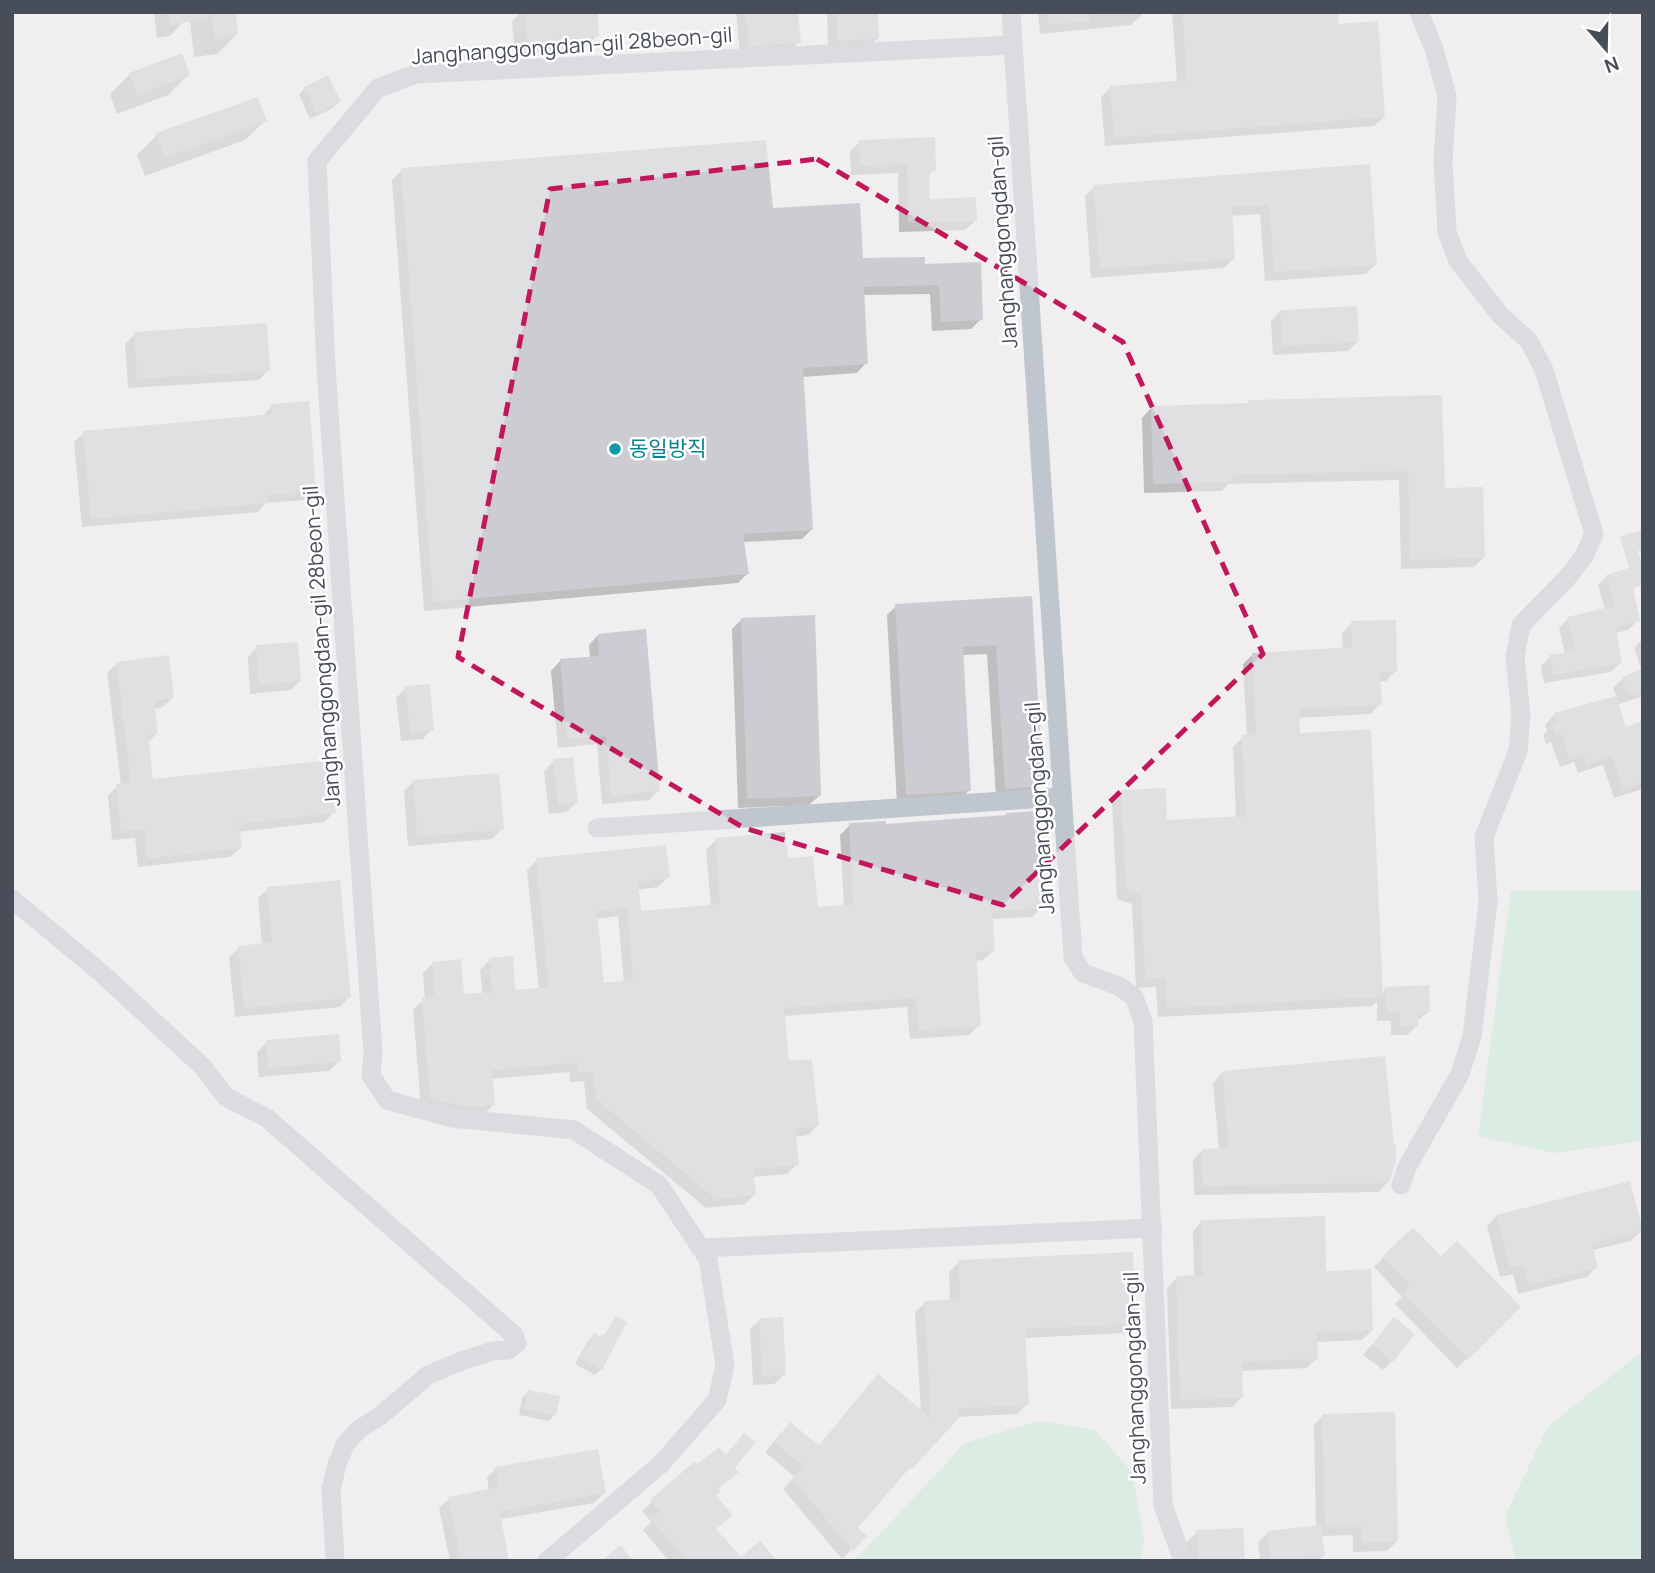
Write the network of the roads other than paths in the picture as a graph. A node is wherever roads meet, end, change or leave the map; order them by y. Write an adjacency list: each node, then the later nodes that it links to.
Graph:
1 (1011, 12): 3 (street, Janghanggongdan-gil)
2 (1419, 12): 7 (street)
3 (1013, 45): 4 (street, Janghanggongdan-gil); 9 (street, Janghanggongdan-gil 28beon-gil)
4 (1062, 797): 5 (street); 8 (street, Janghanggongdan-gil)
5 (597, 828)
6 (12, 899): 10 (street)
7 (1401, 1185)
8 (1153, 1228): 9 (street); 12 (street, Janghanggongdan-gil)
9 (700, 1248): 11 (street, Janghanggongdan-gil 28beon-gil)
10 (335, 1561)
11 (547, 1561)
12 (1183, 1561)

